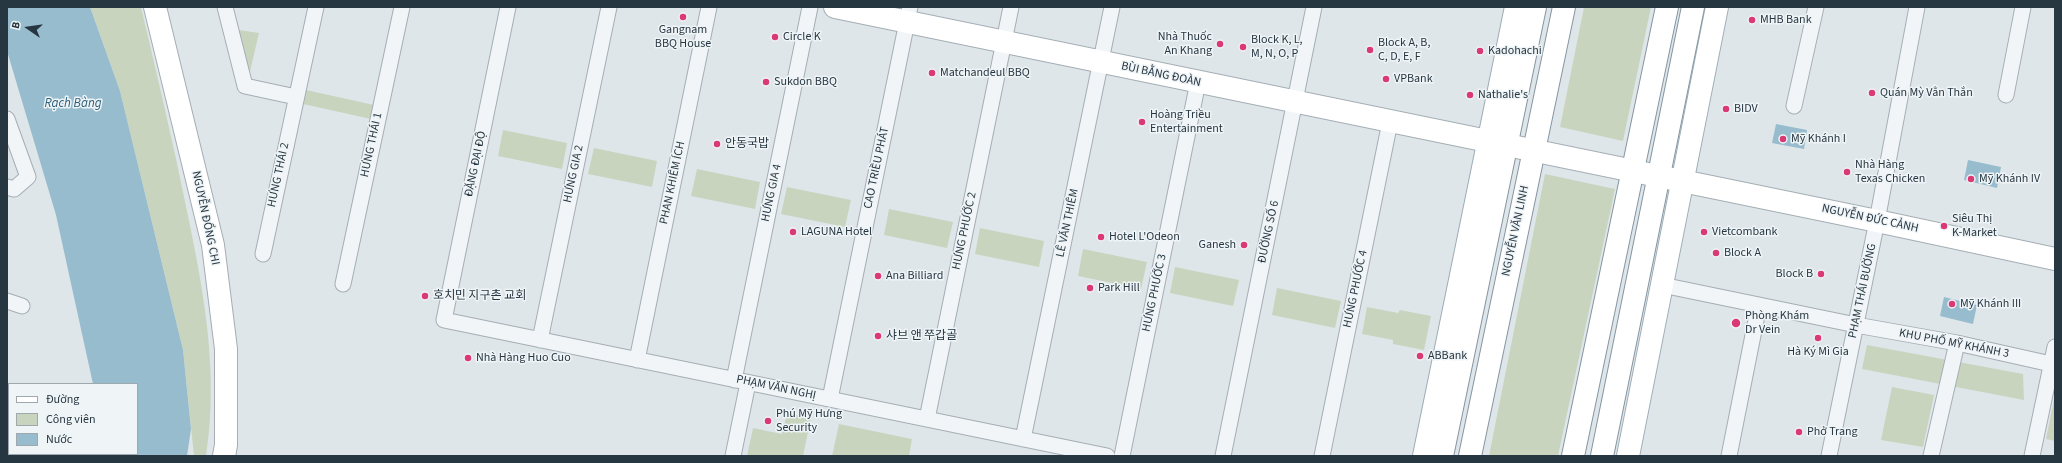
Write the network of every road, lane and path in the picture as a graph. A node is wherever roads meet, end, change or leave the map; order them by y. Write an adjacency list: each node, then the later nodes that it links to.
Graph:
1 (155, 7): 57 (main road, NGUYỄN ĐỔNG CHI)
2 (225, 7): 27 (street)
3 (316, 7): 27 (street, HƯNG THÁI 2)
4 (402, 7): 41 (street, HƯNG THÁI 1)
5 (508, 7): 46 (street, ĐẶNG ĐẠI ĐỘ)
6 (609, 7): 48 (street, HƯNG GIA 2)
7 (709, 7): 51 (street, PHAN KHIÊM ÍCH)
8 (810, 7): 53 (street, HƯNG GIA 4)
9 (835, 7): 22 (main road, BÙI BẰNG ĐOÀN)
10 (1011, 7): 23 (street, HƯNG PHƯỚC 2)
11 (1112, 7): 24 (street, LÊ VĂN THIÊM)
12 (1314, 7): 28 (street, ĐƯỜNG SỐ 6)
13 (1516, 7): 32 (main road)
14 (1535, 7): 32 (main road)
15 (1564, 7): 33 (main road, NGUYỄN VĂN LINH)
16 (1667, 7): 34 (main road)
17 (1694, 7): 35 (main road)
18 (1717, 7): 36 (main road)
19 (1816, 7): 29 (street)
20 (1917, 7): 38 (street, PHẠM THÁI BƯỜNG)
21 (2023, 7): 26 (street)
22 (908, 15): 23 (main road, BÙI BẰNG ĐOÀN); 54 (street, CAO TRIỀU PHÁT)
23 (1004, 42): 24 (main road, BÙI BẰNG ĐOÀN); 55 (street, HƯNG PHƯỚC 2)
24 (1101, 62): 25 (main road, BÙI BẰNG ĐOÀN); 56 (street, LÊ VĂN THIÊM)
25 (1198, 82): 28 (main road, BÙI BẰNG ĐOÀN); 60 (street, HƯNG PHƯỚC 3)
26 (2006, 95)
27 (296, 97): 39 (street, HƯNG THÁI 2)
28 (1295, 102): 31 (main road, BÙI BẰNG ĐOÀN); 61 (street, ĐƯỜNG SỐ 6)
29 (1794, 106)
30 (7, 119): 37 (street)
31 (1390, 122): 32 (main road, BÙI BẰNG ĐOÀN); 62 (street, HƯNG PHƯỚC 4)
32 (1497, 143): 33 (main road, BÙI BẰNG ĐOÀN); 63 (main road); 64 (main road)
33 (1534, 150): 34 (main road, BÙI BẰNG ĐOÀN); 65 (main road, NGUYỄN VĂN LINH)
34 (1633, 171): 35 (main road, NGUYỄN ĐỨC CẢNH); 66 (main road)
35 (1659, 176): 36 (main road, NGUYỄN ĐỨC CẢNH); 67 (main road)
36 (1684, 181): 38 (main road, NGUYỄN ĐỨC CẢNH); 42 (main road)
37 (10, 188)
38 (1877, 221): 40 (main road, NGUYỄN ĐỨC CẢNH); 47 (street, PHẠM THÁI BƯỜNG)
39 (263, 254)
40 (2055, 259)
41 (343, 284)
42 (1662, 285): 44 (street, KHU PHỐ MỸ KHÁNH 3); 68 (main road)
43 (7, 301): 45 (street)
44 (1760, 305): 47 (street, KHU PHỐ MỸ KHÁNH 3); 69 (street)
45 (22, 306)
46 (444, 320): 48 (street, PHẠM VĂN NGHỊ)
47 (1856, 325): 49 (street, KHU PHỐ MỸ KHÁNH 3); 70 (street, PHẠM THÁI BƯỜNG)
48 (540, 340): 51 (street, PHẠM VĂN NGHỊ)
49 (1957, 343): 52 (street, KHU PHỐ MỸ KHÁNH 3); 71 (street)
50 (2055, 347): 52 (street)
51 (637, 360): 53 (street, PHẠM VĂN NGHỊ)
52 (2051, 364): 72 (street)
53 (741, 381): 54 (street, PHẠM VĂN NGHỊ); 58 (street, HƯNG GIA 4)
54 (830, 399): 55 (street, PHẠM VĂN NGHỊ)
55 (927, 419): 56 (street, PHẠM VĂN NGHỊ)
56 (1024, 439): 59 (street, PHẠM VĂN NGHỊ)
57 (224, 456)
58 (733, 456)
59 (1107, 456)
60 (1122, 456)
61 (1223, 456)
62 (1322, 456)
63 (1424, 456)
64 (1442, 456)
65 (1470, 456)
66 (1573, 456)
67 (1602, 456)
68 (1628, 456)
69 (1729, 456)
70 (1829, 456)
71 (1931, 456)
72 (2032, 456)

